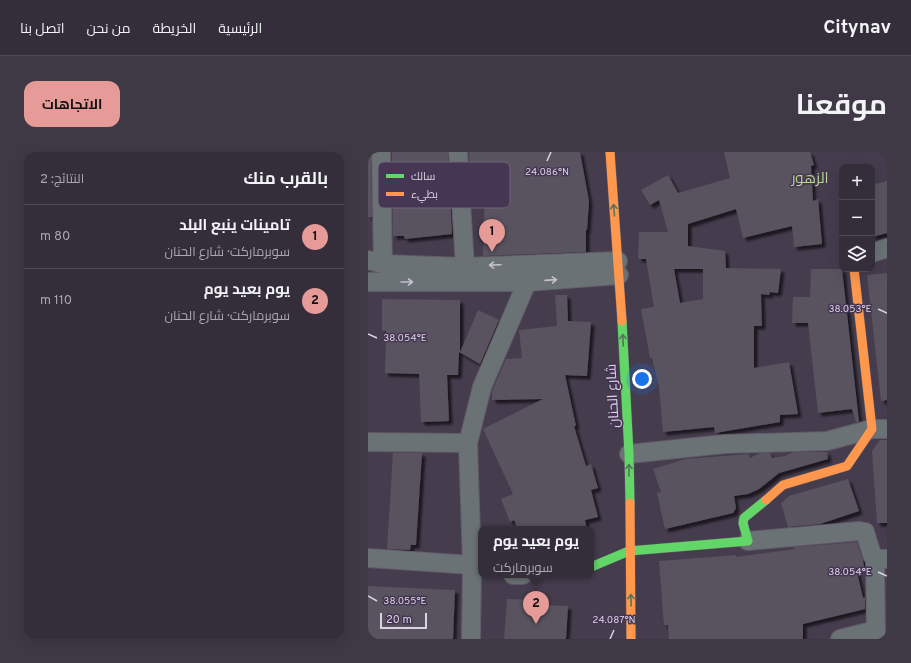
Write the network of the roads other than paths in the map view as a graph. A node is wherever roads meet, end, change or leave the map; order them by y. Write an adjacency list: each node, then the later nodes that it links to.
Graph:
1 (381, 152): 4 (street)
2 (458, 152): 5 (street)
3 (610, 152): 12 (street, شارع الحنان, one-way to 3)
4 (380, 162)
5 (459, 162)
6 (378, 207): 10 (street)
7 (461, 208): 11 (street)
8 (887, 248): 9 (street)
9 (875, 252)
10 (375, 262): 11 (street)
11 (465, 266): 12 (street, one-way to 11)
12 (619, 268): 15 (street, one-way to 12); 19 (street, شارع الحنان, one-way to 12)
13 (854, 272): 16 (street)
14 (368, 282): 15 (street, one-way to 15)
15 (527, 282): 18 (street)
16 (879, 429): 19 (street); 20 (street)
17 (368, 442): 18 (street)
18 (468, 443): 24 (street)
19 (629, 454): 21 (street, شارع الحنان, one-way to 19)
20 (748, 542): 21 (street); 23 (street)
21 (630, 551): 25 (street); 28 (street, شارع الحنان, one-way to 21)
22 (368, 558): 24 (street)
23 (881, 559): 26 (street)
24 (476, 566): 27 (street)
25 (594, 566)
26 (876, 634): 29 (street)
27 (471, 639)
28 (632, 639)
29 (840, 639)

